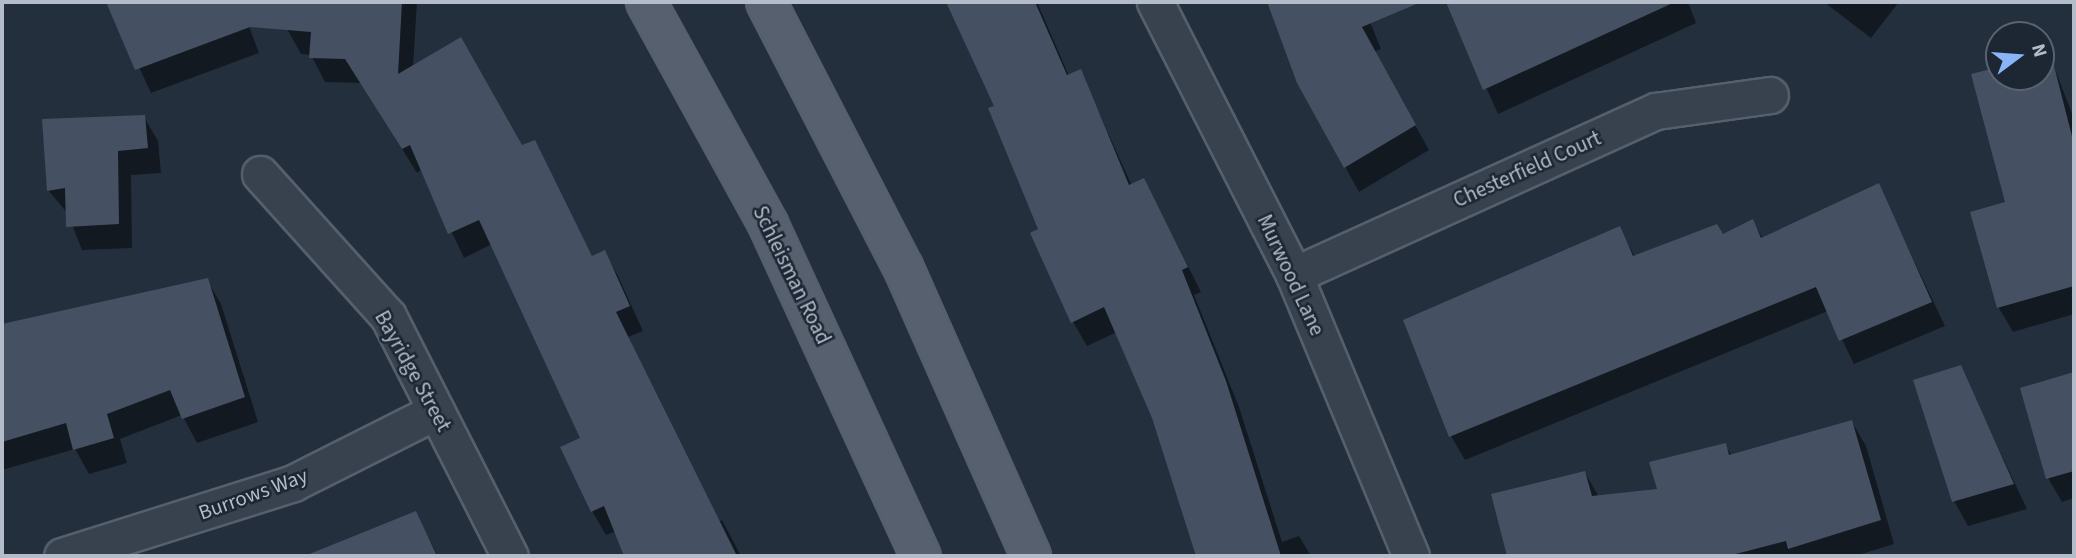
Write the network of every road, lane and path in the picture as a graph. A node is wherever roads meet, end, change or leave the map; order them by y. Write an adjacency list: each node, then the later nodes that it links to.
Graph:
1 (646, 2): 10 (main road, Schleisman Road)
2 (766, 2): 11 (main road)
3 (1156, 2): 6 (street, Murwood Lane)
4 (1770, 95): 6 (street, Chesterfield Court)
5 (260, 174): 7 (street, Bayridge Street)
6 (1294, 275): 12 (street, Murwood Lane)
7 (436, 411): 8 (street, Burrows Way); 9 (street, Bayridge Street)
8 (62, 556)
9 (510, 556)
10 (921, 556)
11 (1031, 556)
12 (1411, 556)

